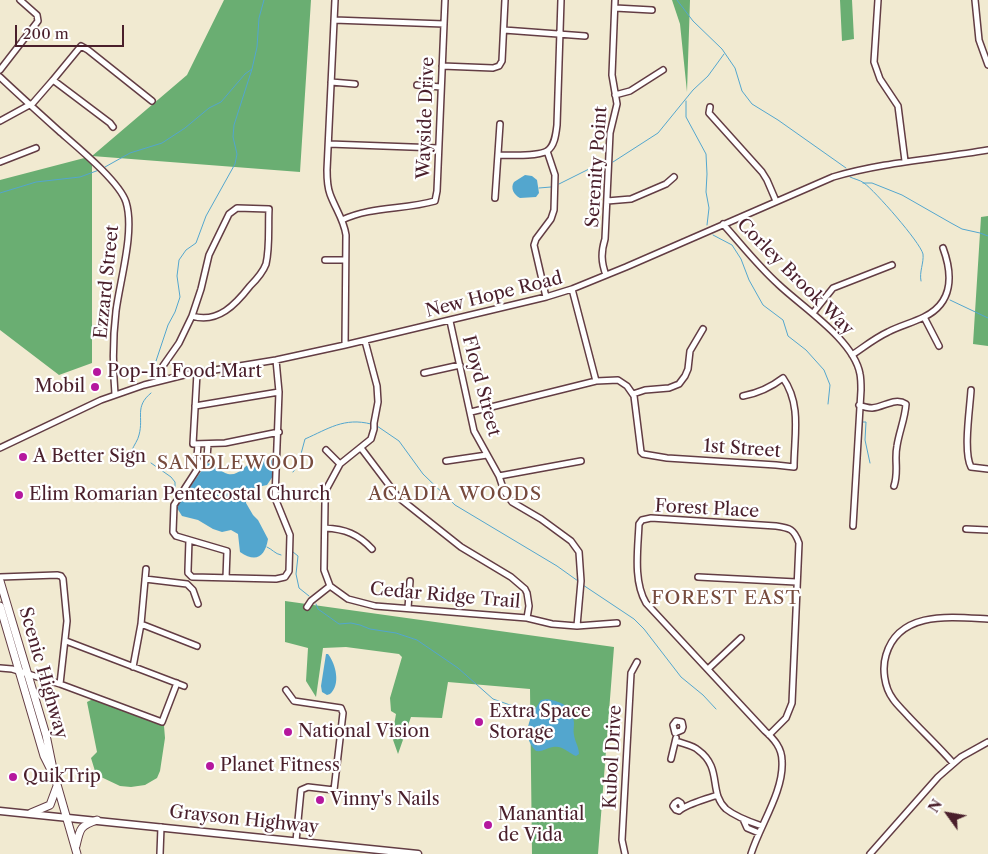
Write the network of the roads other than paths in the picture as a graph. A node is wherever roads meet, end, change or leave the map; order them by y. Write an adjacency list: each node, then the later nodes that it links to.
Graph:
1 (20, 0): 18 (street)
2 (335, 0): 11 (street)
3 (445, 0): 12 (street, Wayside Drive)
4 (504, 0): 13 (street)
5 (561, 0): 14 (street)
6 (615, 0): 9 (street, Serenity Point)
7 (878, 0): 39 (street)
8 (975, 0): 16 (street)
9 (615, 8): 10 (street); 26 (street, Serenity Point)
10 (652, 10)
11 (334, 20): 12 (street); 22 (street)
12 (444, 24): 17 (street, Wayside Drive)
13 (504, 30): 14 (street); 17 (street)
14 (560, 35): 15 (street); 37 (street)
15 (585, 36)
16 (988, 65)
17 (442, 66): 25 (street, Wayside Drive)
18 (0, 70)
19 (663, 70): 26 (street)
20 (0, 77): 28 (street, Ezzard Street)
21 (53, 80): 27 (street); 28 (street); 32 (street)
22 (331, 82): 23 (street); 33 (street)
23 (355, 84)
24 (418, 86): 25 (street)
25 (441, 87): 35 (street, Wayside Drive)
26 (616, 95): 43 (street, Serenity Point)
27 (152, 101)
28 (30, 105): 30 (street); 71 (street, Ezzard Street)
29 (710, 107): 44 (street)
30 (1, 120)
31 (500, 124): 38 (street)
32 (113, 127)
33 (328, 144): 35 (street); 45 (street)
34 (36, 148): 40 (street)
35 (438, 148): 45 (street, Wayside Drive)
36 (988, 150): 39 (street, New Hope Road)
37 (547, 151): 38 (street); 53 (street)
38 (498, 155): 42 (street)
39 (905, 161): 44 (street, New Hope Road)
40 (0, 162)
41 (674, 177): 43 (street)
42 (495, 198)
43 (607, 201): 51 (street, Serenity Point)
44 (776, 201): 46 (street, New Hope Road)
45 (342, 220): 49 (street)
46 (723, 224): 51 (street, New Hope Road); 54 (street, Corley Brook Way)
47 (943, 248): 56 (street)
48 (325, 260): 49 (street)
49 (345, 260): 60 (street)
50 (892, 265): 54 (street)
51 (606, 275): 52 (street, New Hope Road)
52 (572, 289): 53 (street, New Hope Road); 67 (street)
53 (546, 298): 57 (street, New Hope Road)
54 (813, 313): 62 (street, Corley Brook Way)
55 (192, 316): 55 (street); 68 (street)
56 (924, 317): 61 (street); 62 (street)
57 (450, 321): 59 (street, New Hope Road); 64 (street, Floyd Street)
58 (703, 329): 72 (street)
59 (365, 341): 60 (street, New Hope Road); 81 (street)
60 (345, 345): 63 (street, New Hope Road)
61 (939, 346)
62 (852, 355): 75 (street, Corley Brook Way)
63 (276, 360): 65 (street, New Hope Road); 70 (street)
64 (460, 365): 66 (street); 76 (street, Floyd Street)
65 (197, 373): 68 (street, New Hope Road); 74 (street)
66 (424, 373)
67 (596, 380): 72 (street); 76 (street)
68 (158, 381): 71 (street, New Hope Road)
69 (971, 390): 88 (street)
70 (279, 392): 74 (street); 77 (street)
71 (116, 394): 80 (street, New Hope Road)
72 (633, 394): 73 (street, 1st Street)
73 (743, 396)
74 (195, 406): 78 (street)
75 (859, 406): 90 (street); 91 (street, Corley Brook Way)
76 (471, 412): 83 (street, Floyd Street)
77 (279, 432): 79 (street); 100 (street)
78 (198, 444): 79 (street); 87 (street)
79 (208, 444): 87 (street)
80 (0, 448)
81 (361, 448): 86 (street); 110 (street)
82 (326, 450): 86 (street)
83 (487, 455): 84 (street); 89 (street, Floyd Street)
84 (446, 461)
85 (581, 461): 89 (street)
86 (340, 464): 92 (street)
87 (200, 465): 95 (street)
88 (988, 468)
89 (499, 476): 114 (street, Floyd Street)
90 (894, 486)
91 (853, 526)
92 (325, 528): 96 (street); 105 (street)
93 (966, 529): 94 (street)
94 (988, 530)
95 (189, 540): 100 (street); 100 (street)
96 (372, 549)
97 (146, 569): 101 (street)
98 (0, 576): 116 (street)
99 (698, 577): 104 (street)
100 (226, 578)
101 (145, 579): 106 (street); 113 (street)
102 (0, 581): 123 (highway, Scenic Highway)
103 (410, 581): 109 (street)
104 (796, 582): 121 (street, Forest Place); 129 (street, Forest Place)
105 (330, 586): 108 (street); 109 (street, Cedar Ridge Trail)
106 (198, 604)
107 (0, 606): 122 (highway, Scenic Highway)
108 (307, 607)
109 (408, 608): 110 (street, Cedar Ridge Trail)
110 (527, 618): 114 (street, Cedar Ridge Trail)
111 (988, 619): 133 (street)
112 (617, 623): 114 (street, Cedar Ridge Trail)
113 (141, 624): 117 (street); 119 (street)
114 (577, 626)
115 (741, 638): 121 (street)
116 (66, 642): 119 (street); 125 (street)
117 (197, 646)
118 (637, 662): 150 (street, Kubol Drive)
119 (133, 667): 124 (street)
120 (0, 668): 122 (street)
121 (708, 669): 129 (street, Forest Place)
122 (20, 672): 123 (street); 134 (highway, Scenic Highway)
123 (28, 674): 125 (street); 134 (highway, Scenic Highway)
124 (177, 683): 125 (street); 126 (street)
125 (60, 684)
126 (184, 686)
127 (286, 690): 146 (street)
128 (675, 733): 130 (street)
129 (770, 735): 144 (street, Forest Place)
130 (676, 741): 132 (street); 136 (street)
131 (988, 742): 133 (street)
132 (671, 759)
133 (953, 763): 152 (street)
134 (54, 774): 135 (highway, Scenic Highway)
135 (57, 785): 139 (highway); 140 (highway, Scenic Highway)
136 (717, 795): 137 (street); 141 (street)
137 (682, 806)
138 (0, 810): 139 (main road, Grayson Highway)
139 (31, 814): 140 (main road, Grayson Highway)
140 (66, 817): 142 (main road, Grayson Highway); 147 (highway, Scenic Highway)
141 (743, 819): 144 (street); 145 (street)
142 (97, 820): 143 (main road, Grayson Highway); 147 (highway)
143 (161, 826): 146 (main road, Grayson Highway); 148 (street)
144 (762, 826): 145 (street, Forest Place)
145 (759, 833): 151 (street, Forest Place)
146 (296, 841): 149 (main road, Grayson Highway)
147 (76, 851)
148 (160, 854)
149 (418, 854)
150 (625, 854)
151 (751, 854)
152 (870, 854)

